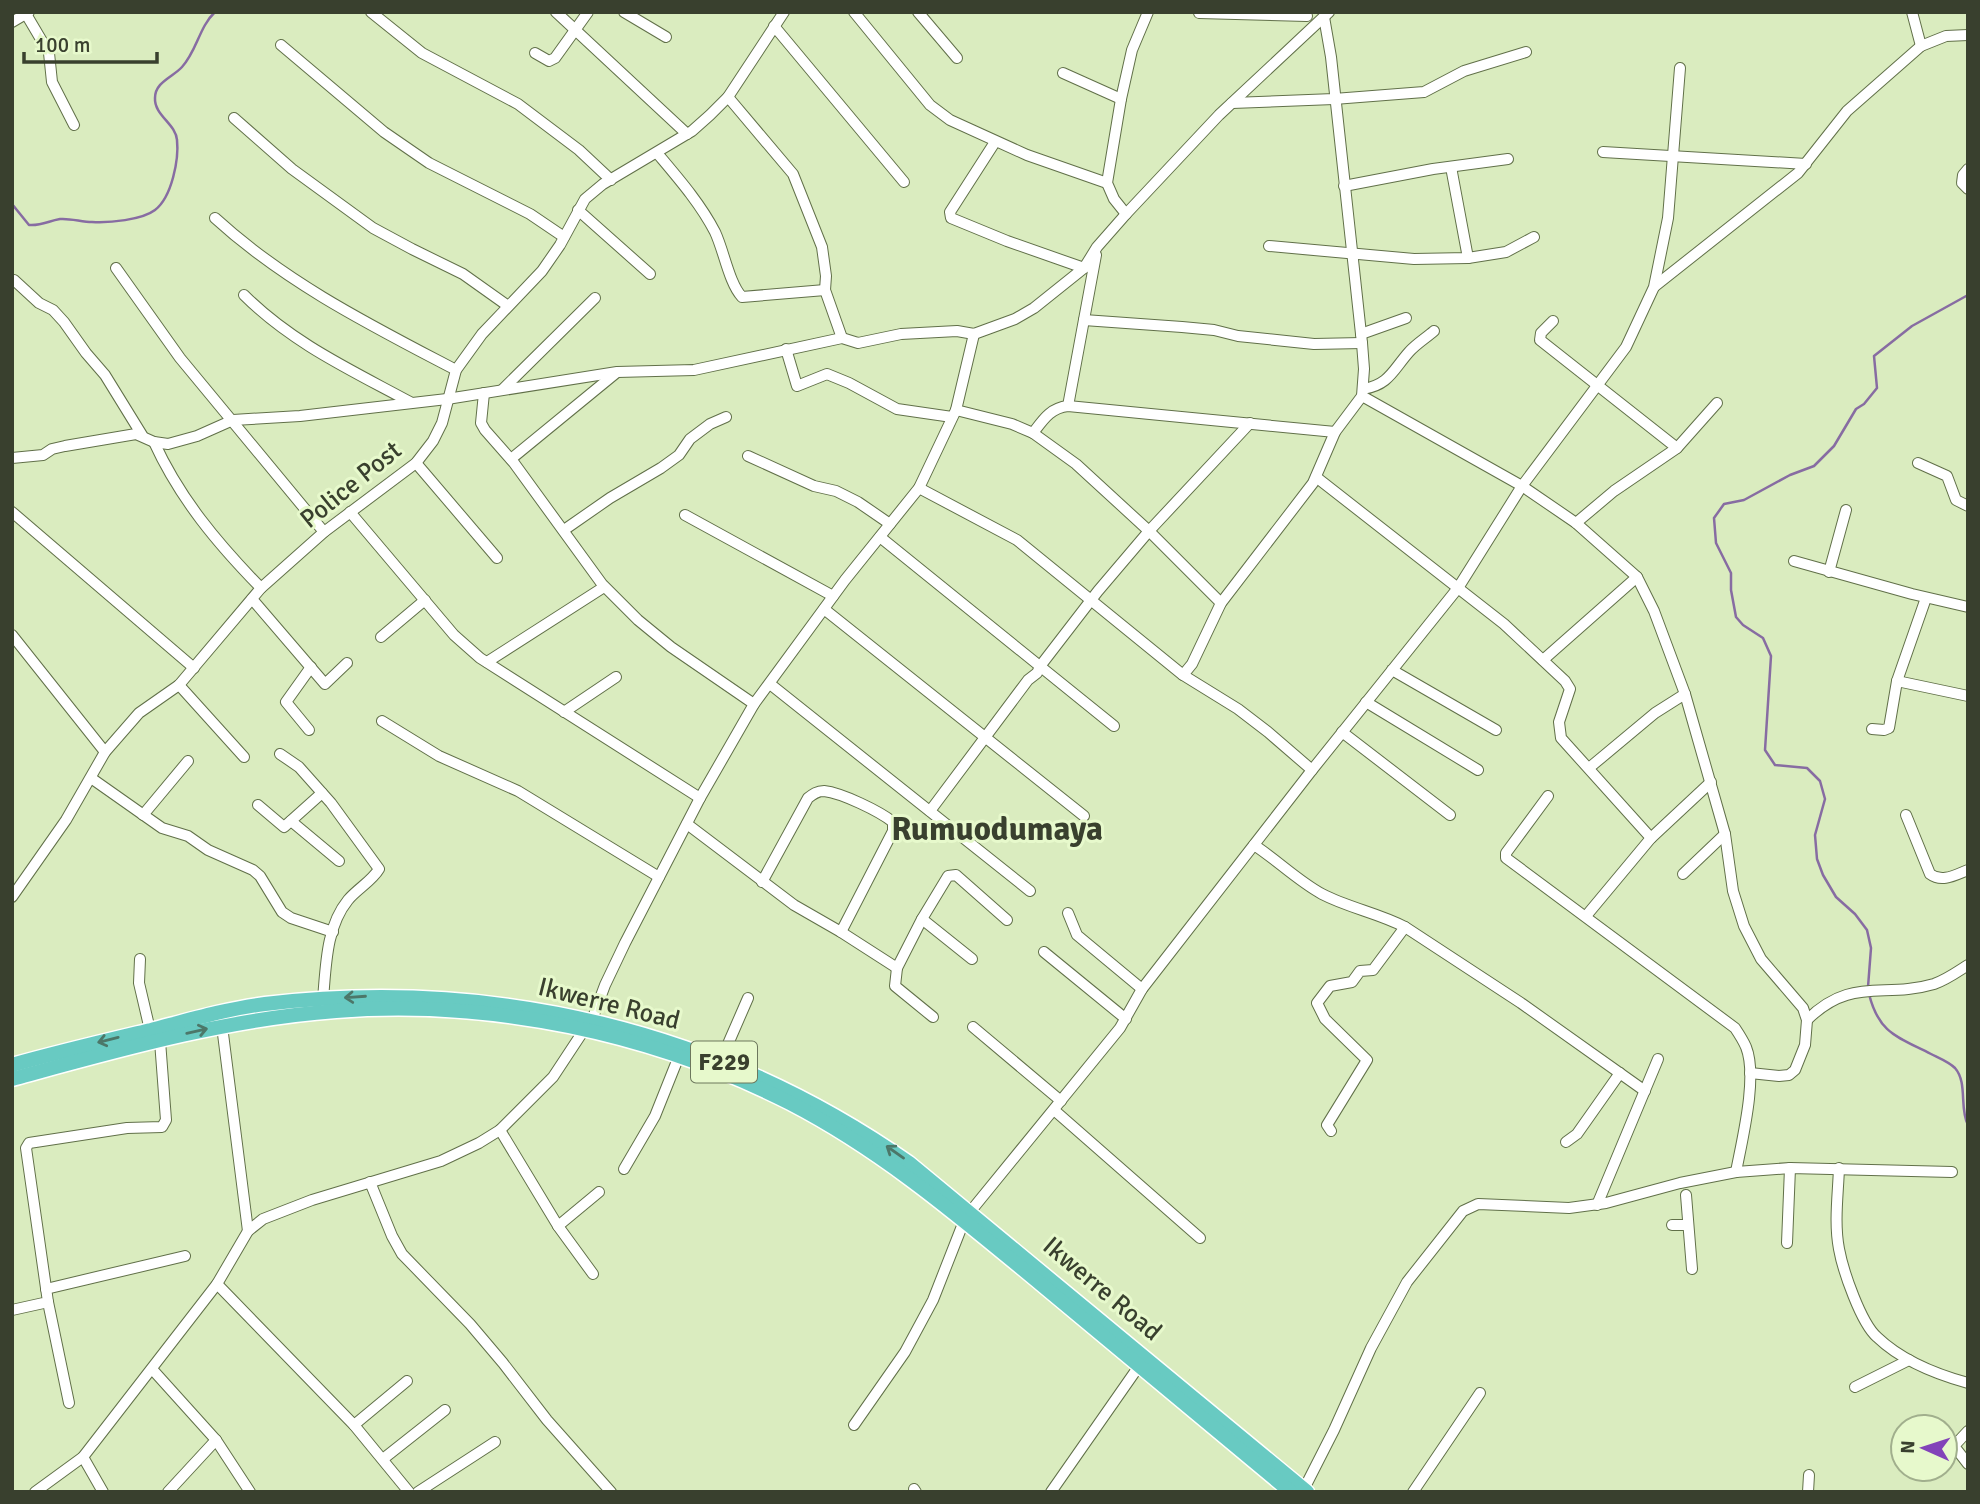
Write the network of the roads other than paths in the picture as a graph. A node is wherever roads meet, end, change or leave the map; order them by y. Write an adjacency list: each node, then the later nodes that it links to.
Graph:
1 (371, 12): 42 (street)
2 (556, 12): 16 (street)
3 (588, 12): 16 (street)
4 (624, 12): 19 (street)
5 (854, 12): 34 (street)
6 (918, 12): 24 (street)
7 (1149, 12): 28 (street)
8 (1912, 12): 21 (street)
9 (28, 13): 14 (street); 32 (street)
10 (1199, 13): 12 (street)
11 (780, 14): 15 (street, Police Post)
12 (1307, 14): 17 (street)
13 (1327, 15): 17 (street); 29 (street)
14 (12, 22)
15 (774, 26): 27 (street, Police Post); 43 (street)
16 (576, 30): 22 (street); 33 (street)
17 (1310, 30): 30 (street)
18 (1968, 35): 21 (street)
19 (666, 37)
20 (281, 45): 50 (street)
21 (1922, 46): 39 (street)
22 (536, 52)
23 (1526, 52): 29 (street)
24 (957, 58)
25 (1680, 68): 37 (street)
26 (1063, 73): 28 (street)
27 (728, 97): 33 (street, Police Post); 61 (street)
28 (1121, 99): 44 (street)
29 (1334, 99): 30 (street); 45 (street)
30 (1232, 103): 48 (street)
31 (234, 118): 64 (street)
32 (74, 125)
33 (687, 134): 36 (street, Police Post)
34 (995, 142): 44 (street); 57 (street)
35 (1604, 152): 37 (street)
36 (657, 153): 42 (street, Police Post); 61 (street)
37 (1674, 156): 39 (street); 60 (street)
38 (1508, 159): 40 (street)
39 (1806, 164): 60 (street)
40 (1451, 167): 45 (street); 55 (street)
41 (1968, 169): 46 (street)
42 (611, 180): 47 (street, Police Post)
43 (904, 182)
44 (1107, 183): 48 (street)
45 (1345, 186): 54 (street)
46 (1968, 189)
47 (578, 209): 50 (street, Police Post); 58 (street)
48 (1126, 214): 53 (street)
49 (215, 218): 73 (street)
50 (564, 237): 64 (street, Police Post)
51 (1534, 237): 55 (street)
52 (1269, 246): 54 (street)
53 (1097, 247): 57 (street); 66 (street)
54 (1352, 255): 55 (street); 71 (street)
55 (1468, 258)
56 (116, 268): 85 (street)
57 (1084, 268): 69 (street)
58 (650, 274)
59 (13, 280): 89 (street)
60 (1654, 287): 75 (street)
61 (825, 290): 70 (street)
62 (244, 295): 80 (street)
63 (595, 298): 76 (street)
64 (508, 306): 73 (street, Police Post)
65 (1406, 318): 71 (street)
66 (1084, 320): 71 (street); 82 (street)
67 (1553, 321): 75 (street)
68 (1434, 331): 78 (street)
69 (974, 334): 70 (street); 83 (street)
70 (842, 338): 72 (street)
71 (1361, 338): 78 (street)
72 (786, 349): 74 (street); 83 (street)
73 (456, 370): 79 (street, Police Post)
74 (617, 372): 76 (street); 94 (street)
75 (1599, 385): 91 (street); 98 (street)
76 (502, 390): 77 (street)
77 (484, 393): 79 (street); 94 (street)
78 (1363, 393): 87 (street); 98 (street)
79 (447, 399): 80 (street); 95 (street, Police Post)
80 (410, 402): 85 (street)
81 (1717, 403): 91 (street)
82 (1068, 406): 86 (street); 88 (street)
83 (954, 414): 88 (street); 99 (street)
84 (726, 416): 107 (street)
85 (233, 420): 90 (street); 109 (street)
86 (1251, 423): 87 (street); 108 (street)
87 (1335, 432): 97 (street)
88 (1033, 433): 108 (street)
89 (142, 435): 90 (street); 93 (street)
90 (154, 442): 116 (street)
91 (1677, 448): 106 (street)
92 (748, 456): 105 (street)
93 (12, 458)
94 (511, 459): 107 (street)
95 (416, 463): 103 (street, Police Post); 111 (street)
96 (1918, 463): 100 (street)
97 (1317, 477): 117 (street); 123 (street)
98 (1522, 486): 106 (street); 117 (street)
99 (919, 488): 105 (street); 122 (street)
100 (1968, 506)
101 (1846, 510): 113 (street)
102 (12, 512): 133 (street)
103 (350, 512): 109 (street, Police Post); 121 (street)
104 (685, 515): 118 (street)
105 (890, 523): 110 (street)
106 (1576, 523): 114 (street)
107 (564, 530): 115 (street)
108 (1149, 531): 122 (street); 123 (street)
109 (324, 532): 116 (street, Police Post)
110 (880, 537): 118 (street); 131 (street)
111 (497, 558)
112 (1794, 561): 113 (street)
113 (1829, 572): 119 (street)
114 (1637, 577): 128 (street); 140 (street)
115 (604, 587): 129 (street); 143 (street)
116 (261, 588): 120 (street, Police Post)
117 (1458, 588): 128 (street); 134 (street)
118 (833, 596): 125 (street)
119 (1926, 597): 124 (street); 137 (street)
120 (252, 599): 132 (street); 133 (street, Police Post)
121 (425, 600): 127 (street); 129 (street)
122 (1091, 600): 131 (street); 135 (street)
123 (1222, 603): 135 (street)
124 (1968, 607)
125 (824, 609): 138 (street); 151 (street)
126 (12, 635): 152 (street)
127 (381, 637)
128 (1543, 660): 156 (street)
129 (487, 662): 144 (street)
130 (347, 663): 132 (street)
131 (1041, 665): 146 (street); 151 (street)
132 (311, 667): 148 (street)
133 (194, 668): 139 (street, Police Post)
134 (1392, 670): 142 (street); 149 (street)
135 (1183, 675): 157 (street)
136 (616, 677): 144 (street)
137 (1897, 681): 141 (street); 147 (street)
138 (770, 684): 143 (street); 165 (street)
139 (179, 685): 152 (street, Police Post); 154 (street)
140 (1685, 694): 156 (street); 160 (street)
141 (1968, 696)
142 (1366, 702): 150 (street); 158 (street)
143 (754, 704): 163 (street)
144 (564, 712): 163 (street)
145 (382, 722): 178 (street)
146 (1114, 726)
147 (1872, 729)
148 (309, 730)
149 (1496, 730)
150 (1342, 732): 157 (street); 167 (street)
151 (985, 737): 165 (street); 169 (street)
152 (105, 752): 159 (street, Police Post)
153 (280, 754): 161 (street)
154 (244, 757)
155 (188, 761): 168 (street)
156 (1589, 768): 173 (street)
157 (1312, 770): 174 (street)
158 (1478, 770)
159 (91, 778): 168 (street); 181 (street, Police Post)
160 (1711, 782): 172 (street); 173 (street)
161 (322, 793): 170 (street); 187 (street)
162 (1548, 796): 183 (street)
163 (701, 798): 171 (street)
164 (258, 804): 170 (street)
165 (930, 811): 180 (street)
166 (1906, 814): 176 (street)
167 (1450, 815)
168 (143, 816): 187 (street)
169 (1084, 816)
170 (291, 821): 175 (street)
171 (687, 824): 178 (street); 179 (street)
172 (1725, 834): 177 (street); 199 (street)
173 (1651, 838): 183 (street)
174 (1254, 845): 186 (street); 194 (street)
175 (339, 861)
176 (1968, 870)
177 (1683, 874)
178 (659, 877): 200 (street)
179 (762, 882): 188 (street); 188 (street)
180 (1030, 891)
181 (12, 897)
182 (1068, 913): 194 (street)
183 (1587, 916): 209 (street)
184 (922, 919): 185 (street); 191 (street); 193 (street)
185 (1007, 920)
186 (1405, 927): 208 (street); 215 (street)
187 (332, 932): 196 (street)
188 (841, 932): 193 (street)
189 (1044, 952): 198 (street)
190 (140, 959): 203 (street)
191 (972, 959)
192 (1968, 965): 199 (street)
193 (897, 968): 197 (street)
194 (1142, 989): 198 (street)
195 (748, 998): 206 (street)
196 (323, 999): 200 (main road, Ikwerre Road / F229, one-way to 196); 203 (main road, Ikwerre Road / F229)
197 (933, 1017)
198 (1126, 1019): 212 (street)
199 (1807, 1020): 209 (street)
200 (588, 1025): 201 (main road, F229); 204 (main road, F229); 206 (main road, Ikwerre Road / F229); 214 (street)
201 (222, 1026): 203 (main road, F229, one-way to 201); 230 (street)
202 (973, 1027): 212 (street)
203 (155, 1035): 207 (main road, Ikwerre Road / F229, one-way to 207); 210 (main road, F229); 237 (street)
204 (679, 1056): 219 (street); 226 (main road, F229)
205 (1658, 1059): 211 (street)
206 (721, 1060): 226 (main road, Ikwerre Road / F229, one-way to 206)
207 (12, 1065)
208 (1620, 1073): 211 (street); 216 (street)
209 (1750, 1073): 220 (street)
210 (12, 1079)
211 (1645, 1091): 225 (street)
212 (1061, 1101): 213 (street)
213 (1054, 1110): 226 (street); 231 (street)
214 (500, 1130): 222 (street); 229 (street)
215 (1331, 1131)
216 (1566, 1142)
217 (1790, 1168): 218 (street); 220 (street); 232 (street)
218 (1839, 1168): 221 (street); 240 (street)
219 (624, 1169)
220 (1736, 1172): 225 (street)
221 (1952, 1172)
222 (370, 1182): 230 (street); 265 (street)
223 (599, 1192): 229 (street)
224 (1686, 1195): 228 (street)
225 (1597, 1205): 258 (street)
226 (967, 1216): 241 (main road, F229); 250 (street); 258 (main road, Ikwerre Road / F229)
227 (1672, 1225): 228 (street)
228 (1688, 1225): 234 (street)
229 (558, 1226): 235 (street)
230 (248, 1231): 236 (street)
231 (1200, 1238)
232 (1787, 1243)
233 (186, 1256): 237 (street)
234 (1692, 1269)
235 (593, 1274)
236 (216, 1284): 242 (street); 249 (street)
237 (46, 1289): 238 (street)
238 (48, 1302): 239 (street); 247 (street)
239 (12, 1310)
240 (1909, 1360): 244 (street); 245 (street)
241 (1139, 1366): 258 (main road, F229); 266 (street)
242 (152, 1369): 252 (street); 254 (street)
243 (407, 1381): 249 (street)
244 (1968, 1383)
245 (1855, 1387)
246 (1480, 1393): 267 (street)
247 (69, 1403)
248 (445, 1410): 255 (street)
249 (354, 1425): 255 (street)
250 (854, 1425)
251 (1968, 1431): 256 (street)
252 (216, 1440): 261 (street); 262 (street)
253 (495, 1441): 264 (street)
254 (83, 1457): 259 (street); 260 (street)
255 (383, 1460): 263 (street)
256 (1968, 1464)
257 (1809, 1475): 268 (street)
258 (1300, 1491)
259 (35, 1492)
260 (103, 1492)
261 (168, 1492)
262 (250, 1492)
263 (409, 1492)
264 (418, 1492)
265 (611, 1492)
266 (1051, 1492)
267 (1413, 1492)
268 (1808, 1492)

